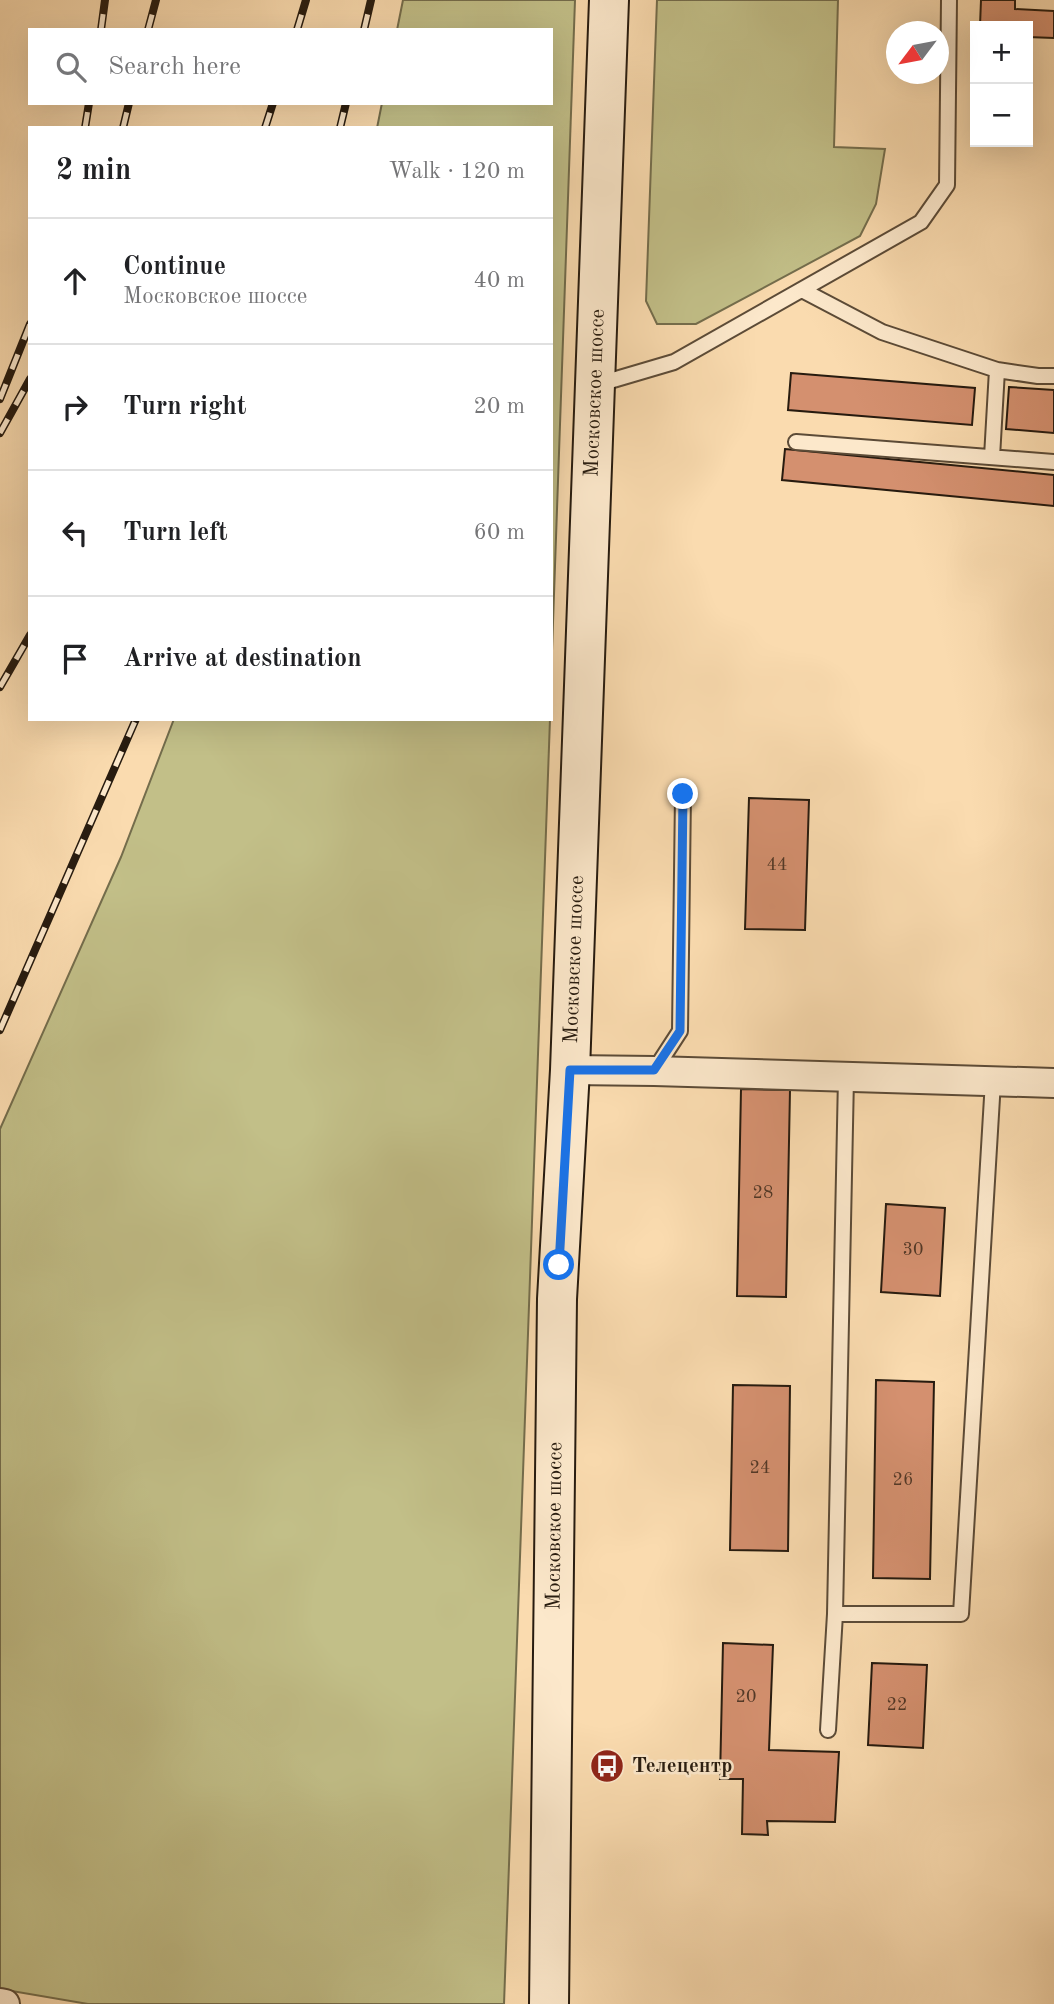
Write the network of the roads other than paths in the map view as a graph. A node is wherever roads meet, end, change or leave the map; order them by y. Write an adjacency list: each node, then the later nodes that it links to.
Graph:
1 (609, 0): 6 (main road, Московское шоссе)
2 (949, 0): 3 (lane)
3 (802, 290): 4 (lane); 6 (lane)
4 (996, 370): 5 (lane); 8 (lane)
5 (1054, 376)
6 (595, 386): 11 (main road, Московское шоссе)
7 (796, 442): 8 (lane)
8 (992, 457): 9 (lane)
9 (1054, 462)
10 (683, 794): 12 (lane)
11 (570, 1070): 12 (street); 18 (main road, Московское шоссе)
12 (654, 1070): 13 (street)
13 (846, 1077): 14 (street); 16 (lane)
14 (993, 1081): 15 (street); 16 (lane)
15 (1054, 1083)
16 (835, 1615): 17 (lane)
17 (828, 1730)
18 (549, 2004)

